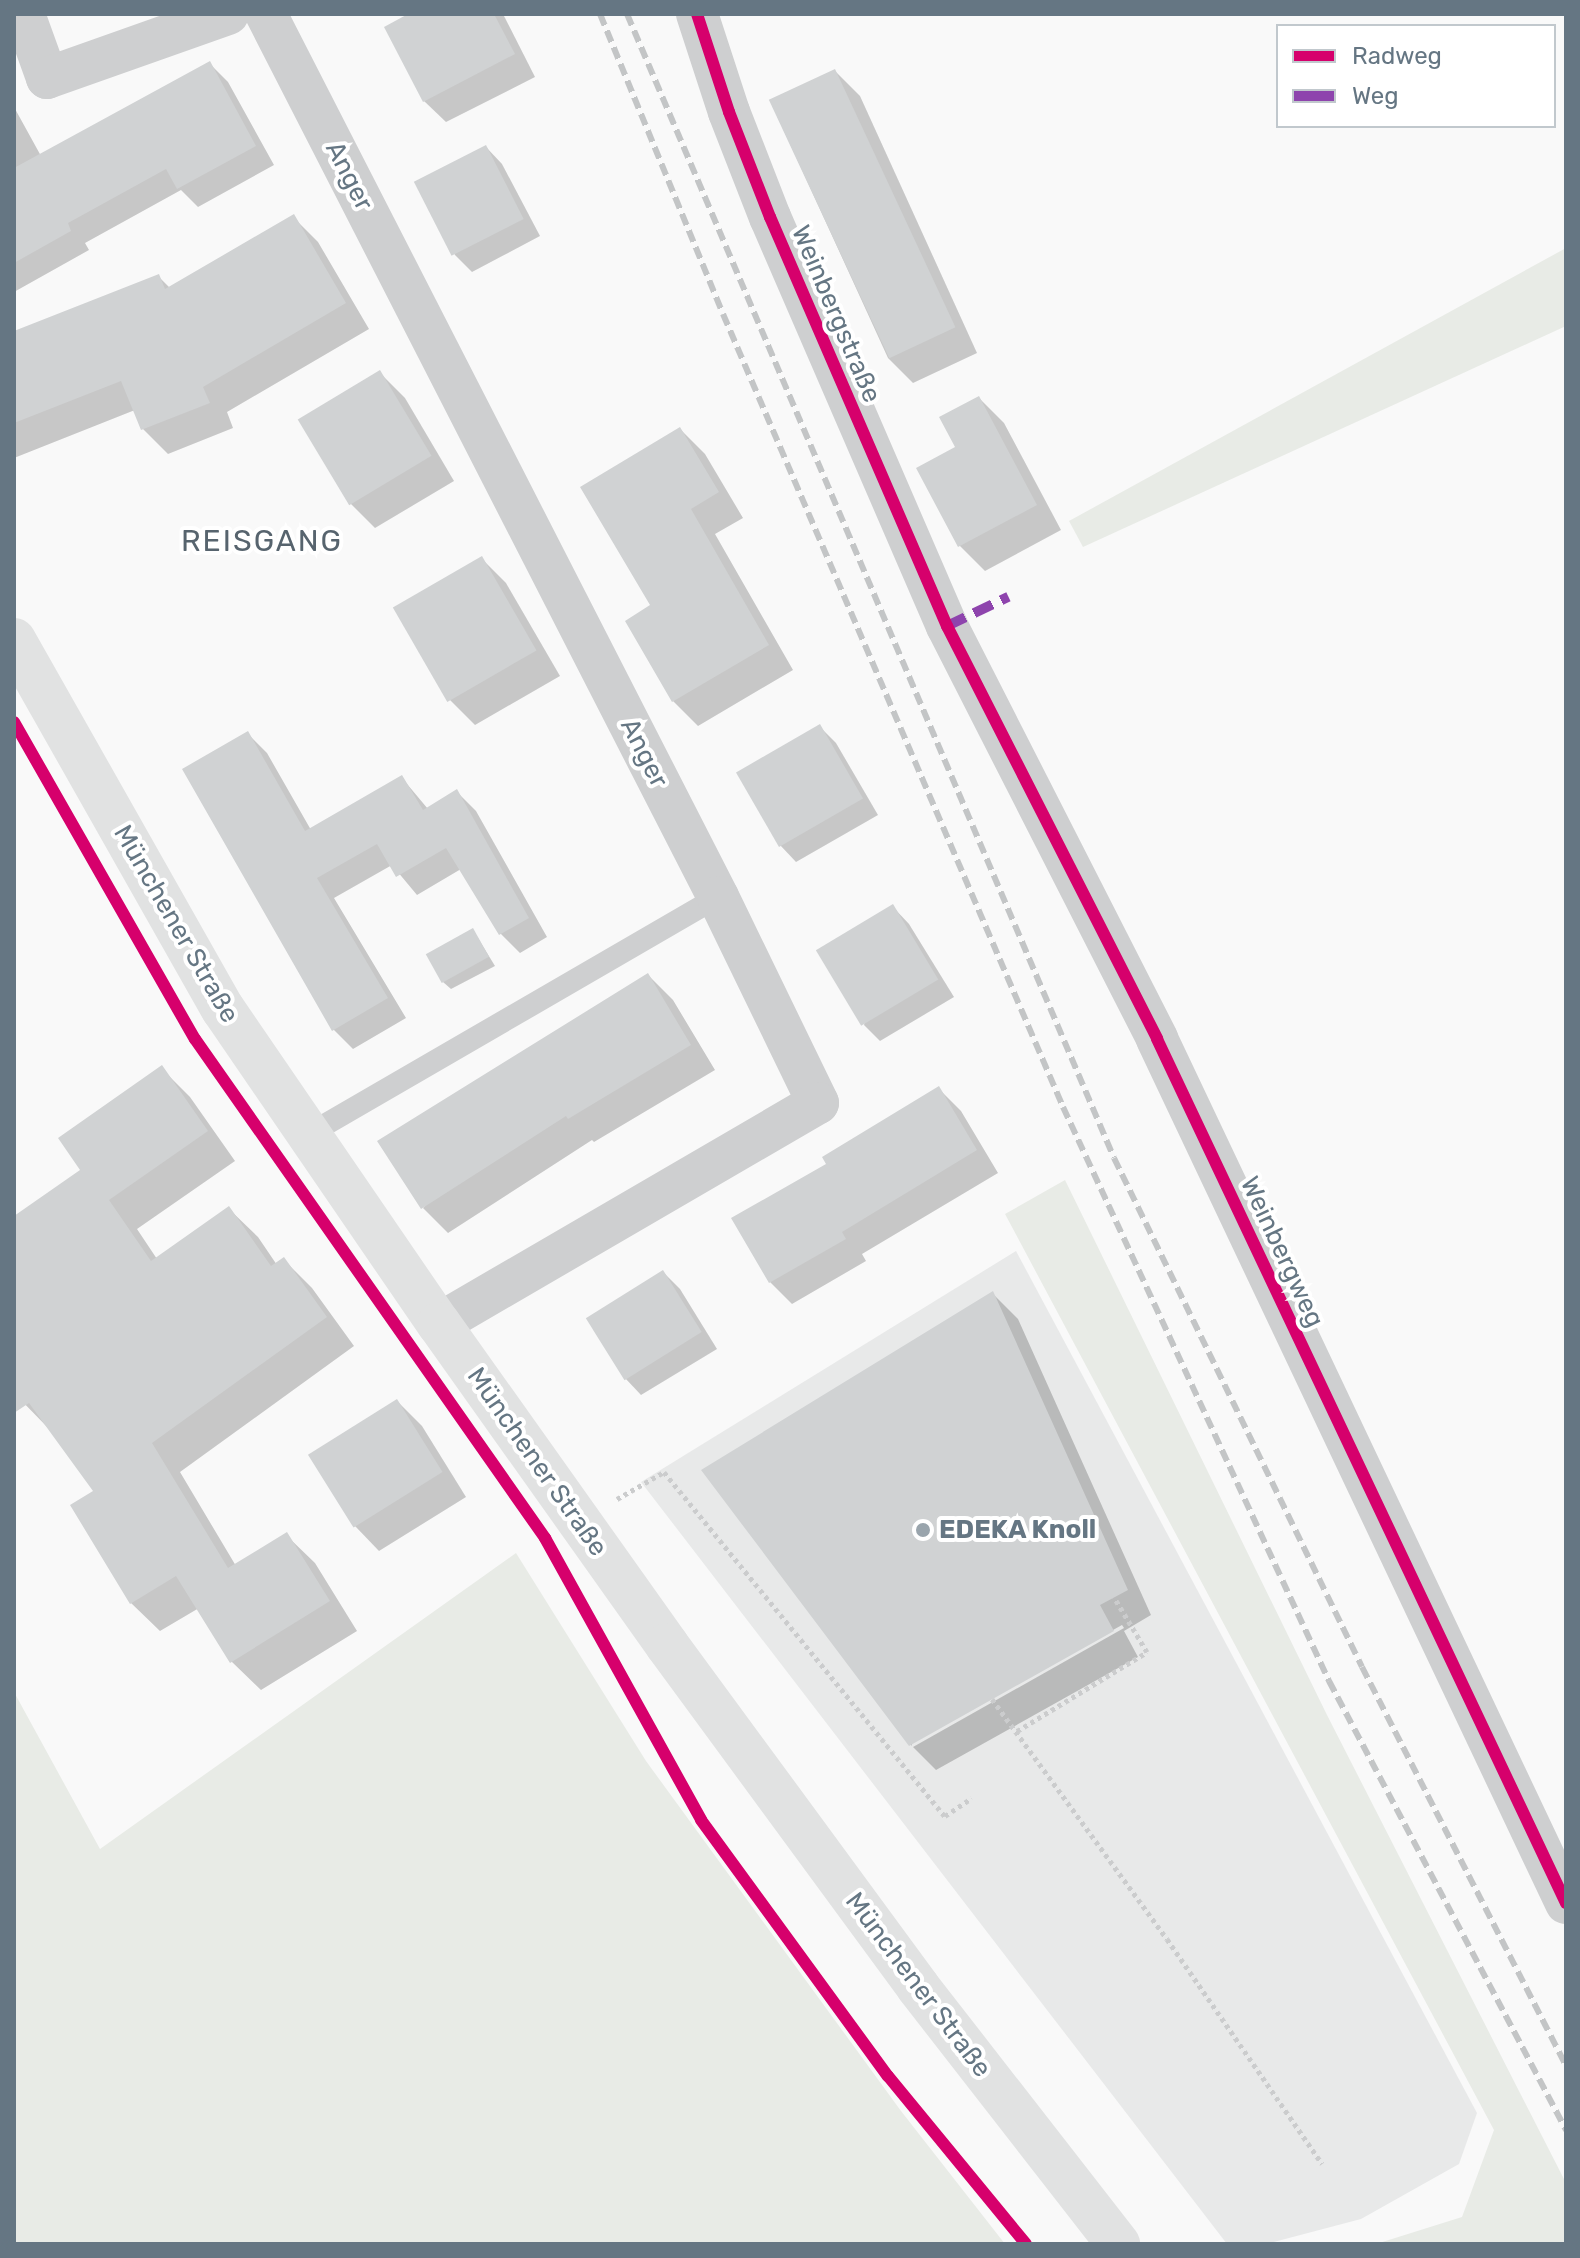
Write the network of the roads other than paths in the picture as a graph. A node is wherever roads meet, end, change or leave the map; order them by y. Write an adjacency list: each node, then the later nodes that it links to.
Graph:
1 (24, 14): 2 (street)
2 (228, 14)
3 (266, 14): 7 (street, Anger)
4 (697, 14): 5 (street, Weinbergstraße)
5 (947, 626): 10 (street, Weinbergweg)
6 (14, 640): 8 (main road, Münchener Straße)
7 (718, 897): 8 (lane); 9 (street, Anger)
8 (309, 1134): 9 (main road, Münchener Straße)
9 (439, 1324): 11 (main road, Münchener Straße)
10 (1566, 1903)
11 (1118, 2244)

